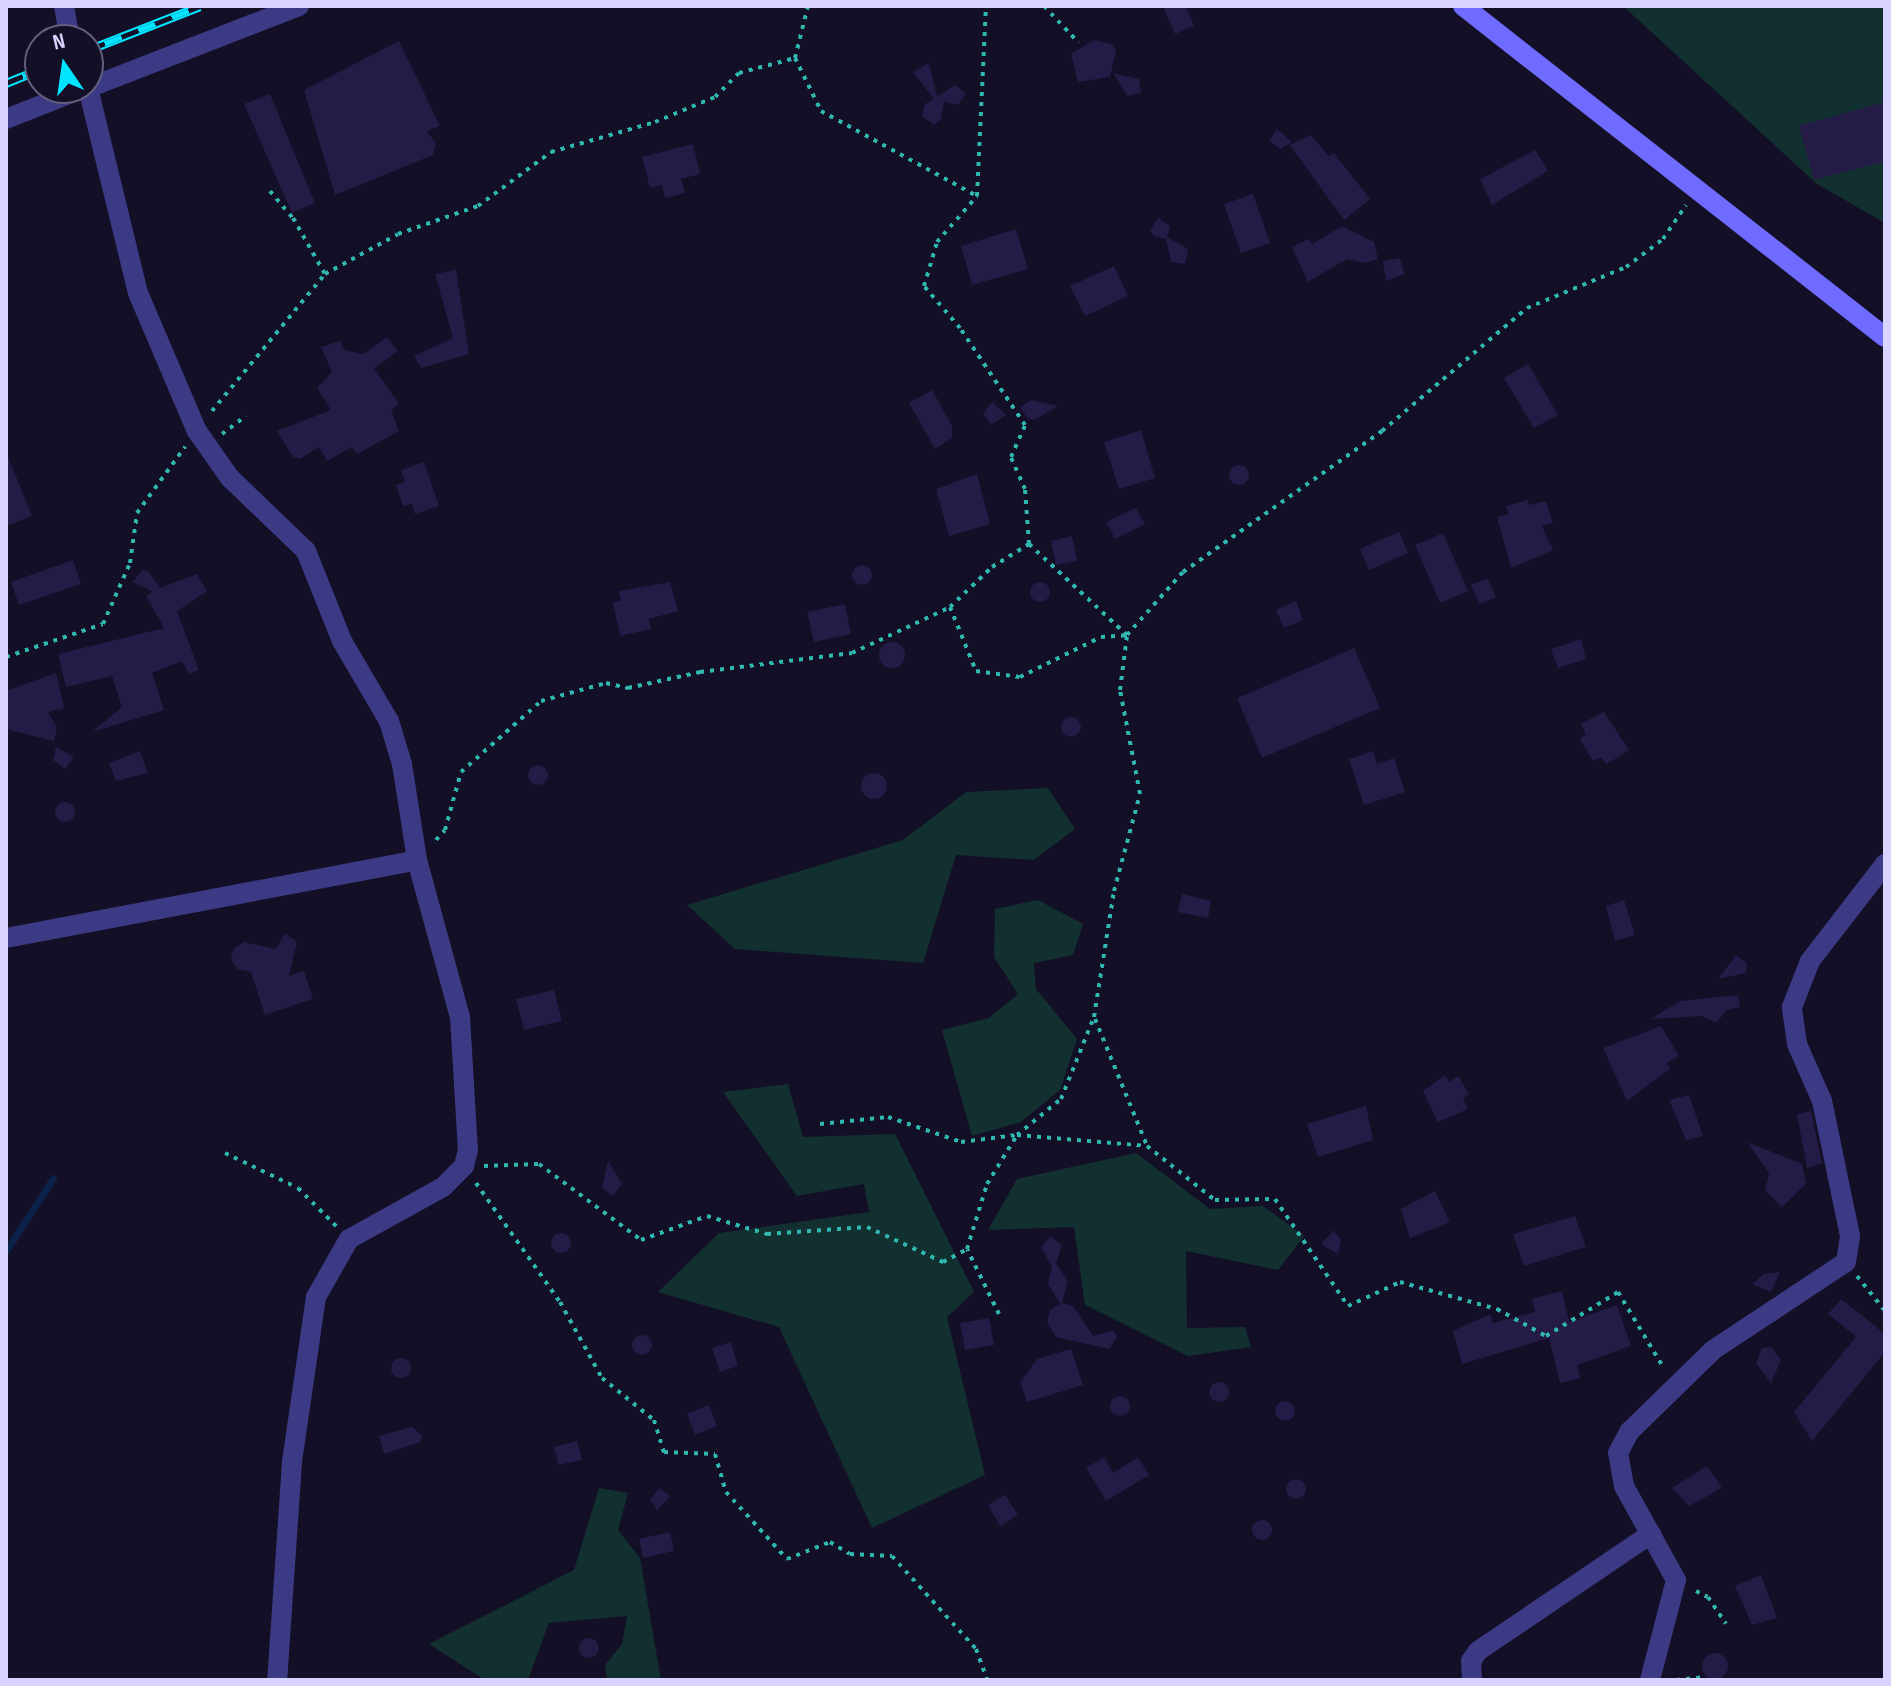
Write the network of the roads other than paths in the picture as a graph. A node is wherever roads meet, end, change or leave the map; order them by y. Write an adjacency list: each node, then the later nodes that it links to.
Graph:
1 (299, 6): 3 (street)
2 (1463, 6): 7 (street)
3 (104, 81)
4 (45, 104): 6 (street)
5 (90, 104): 8 (street)
6 (6, 119)
7 (1885, 337)
8 (417, 860): 10 (street); 12 (street)
9 (1885, 864): 11 (street)
10 (6, 938)
11 (1651, 1534): 13 (street); 14 (street)
12 (277, 1680)
13 (1472, 1680)
14 (1650, 1680)

